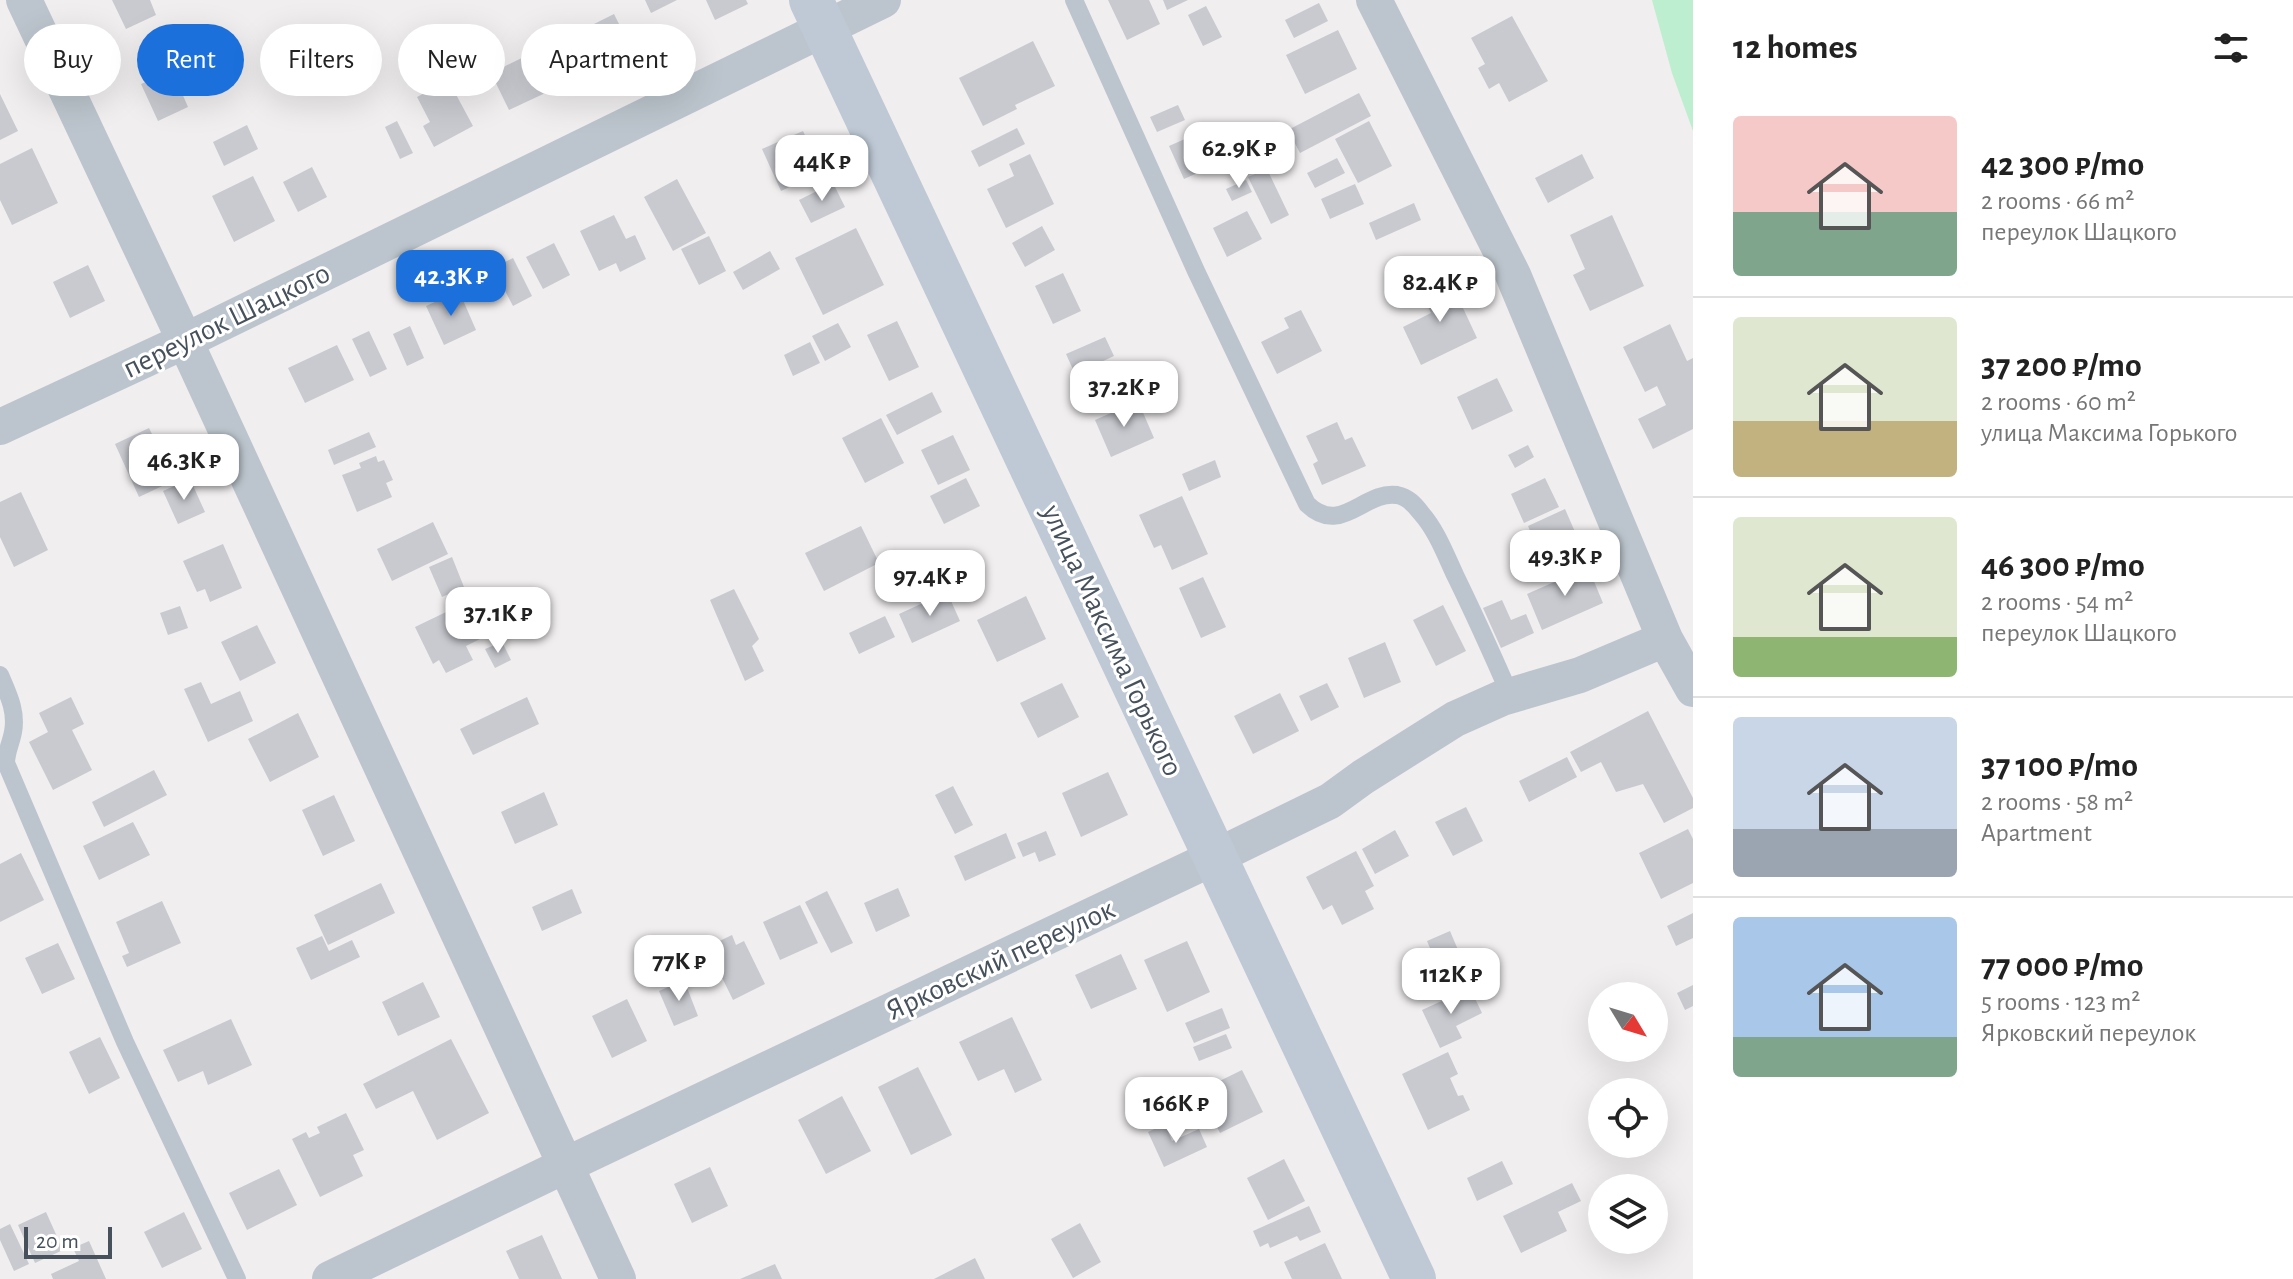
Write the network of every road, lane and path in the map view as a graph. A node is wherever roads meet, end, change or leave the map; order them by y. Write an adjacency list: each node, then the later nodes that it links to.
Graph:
1 (24, 0): 6 (street)
2 (883, 0): 5 (street, переулок Шацкого)
3 (1074, 0): 11 (lane)
4 (1374, 0): 8 (street)
5 (817, 14): 6 (street, переулок Шацкого); 12 (main road, улица Максима Горького)
6 (185, 341): 7 (street, переулок Шацкого); 13 (street)
7 (0, 427)
8 (1665, 639): 10 (street); 11 (street, Ярковский переулок)
9 (0, 675): 14 (lane)
10 (1693, 689)
11 (1510, 695): 12 (street, Ярковский переулок)
12 (1215, 857): 13 (street, Ярковский переулок); 17 (main road, улица Максима Горького)
13 (566, 1165): 15 (street, Ярковский переулок); 16 (street)
14 (237, 1279)
15 (330, 1279)
16 (618, 1279)
17 (1414, 1279)

